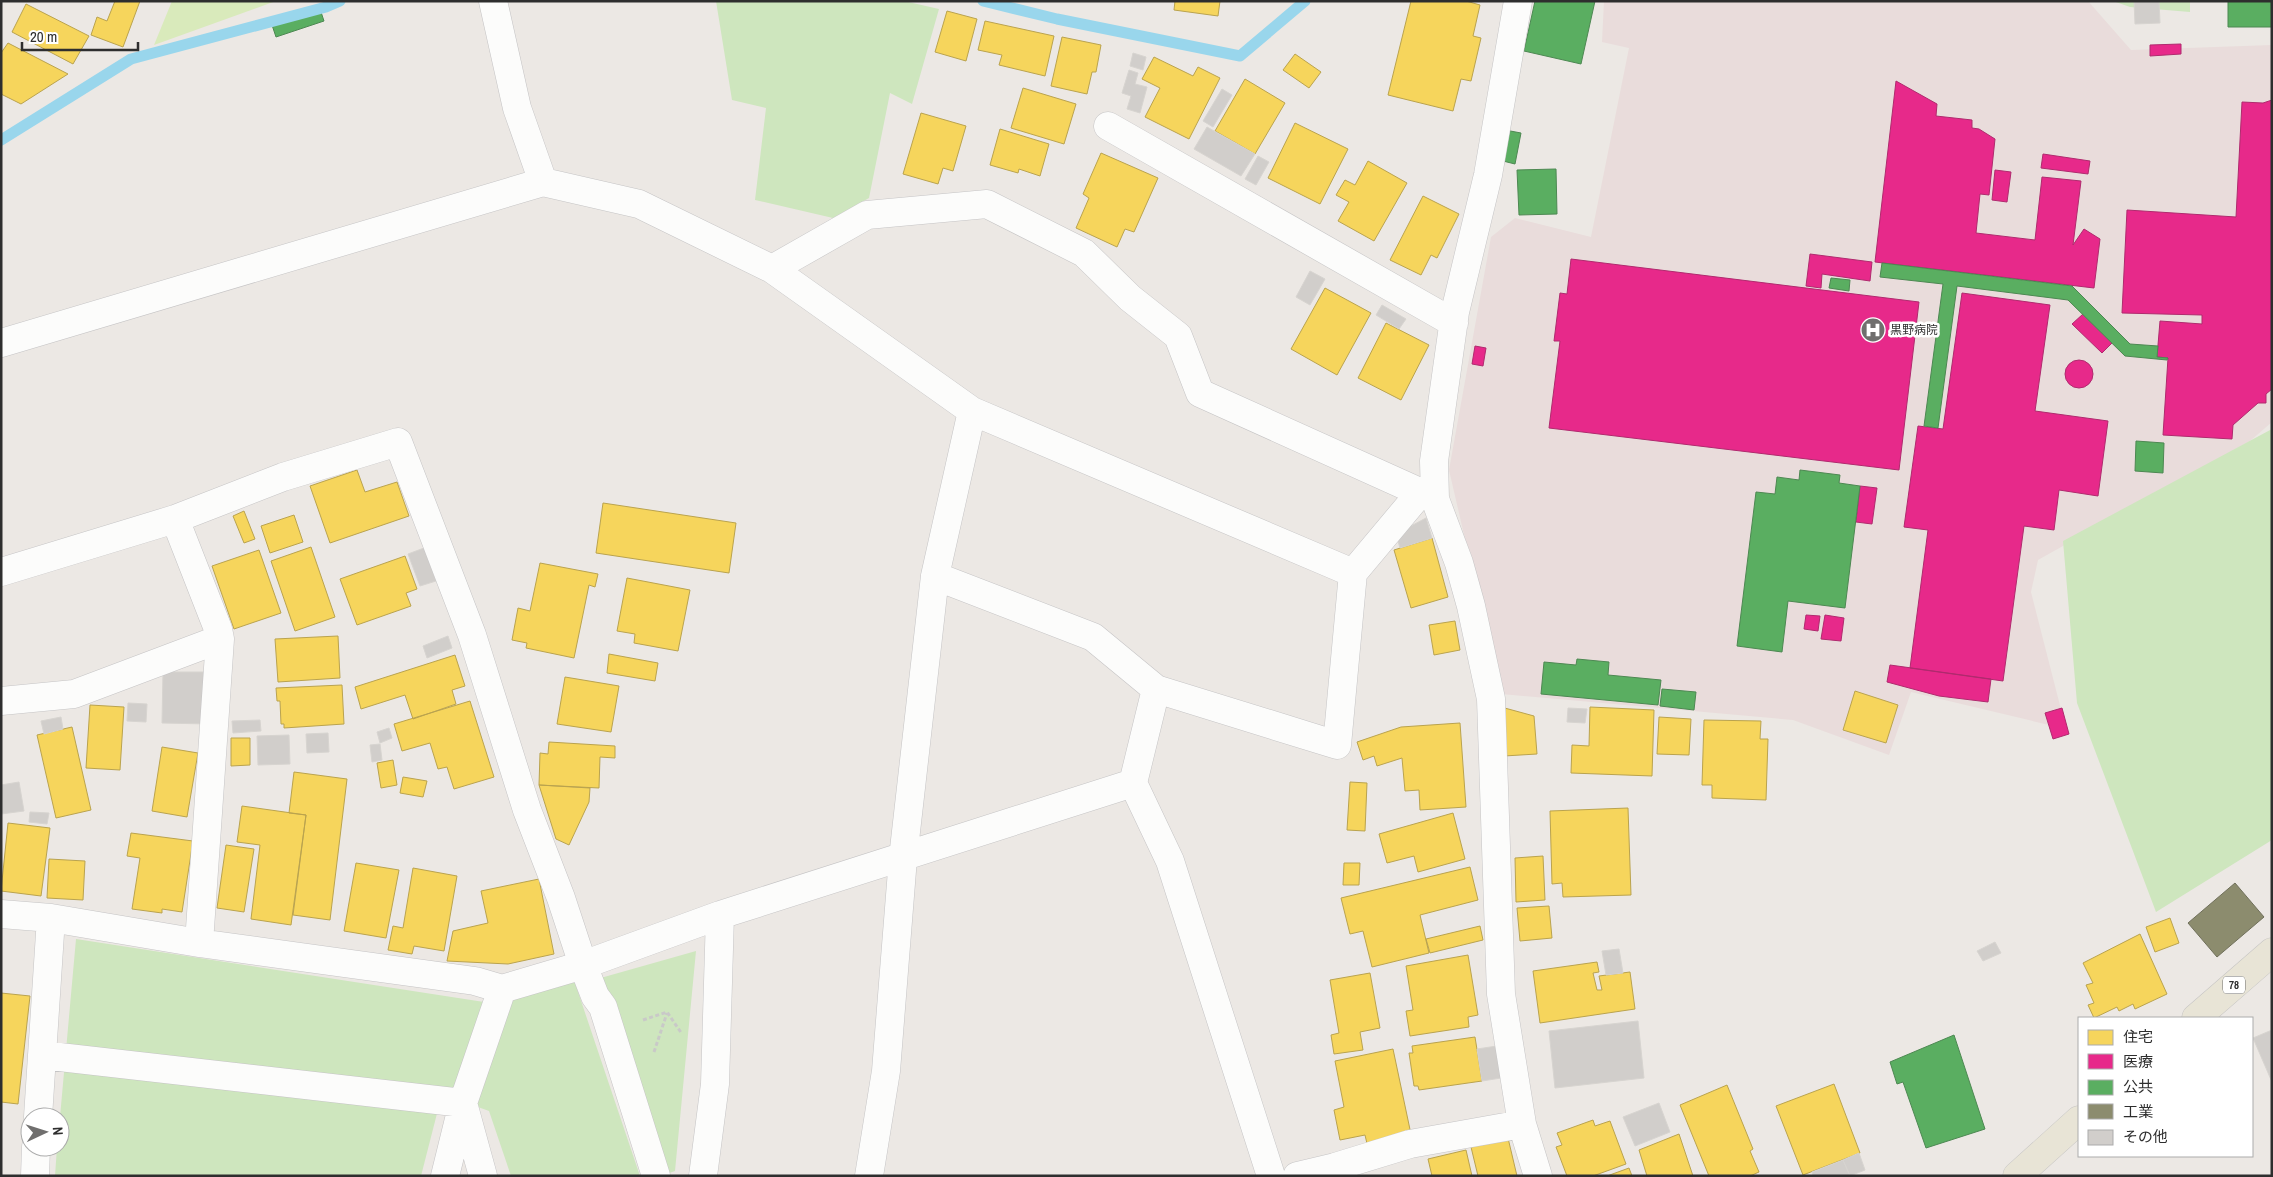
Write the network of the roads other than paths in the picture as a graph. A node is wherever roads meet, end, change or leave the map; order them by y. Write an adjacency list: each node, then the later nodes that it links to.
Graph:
1 (493, 1): 4 (street)
2 (1518, 1): 6 (street)
3 (1108, 126): 6 (street)
4 (543, 182): 5 (street); 7 (street)
5 (772, 269): 8 (street); 9 (street)
6 (1454, 323): 9 (street)
7 (1, 343)
8 (972, 411): 12 (street); 13 (street)
9 (1428, 496): 12 (street); 31 (street)
10 (175, 519): 11 (street); 14 (street); 24 (street)
11 (1, 572)
12 (1352, 573): 15 (street)
13 (935, 576): 15 (street); 18 (street)
14 (220, 638): 16 (street); 22 (street)
15 (1156, 689): 17 (street)
16 (1, 701)
17 (1133, 783): 18 (street); 39 (street)
18 (903, 858): 20 (street); 38 (street)
19 (1, 914): 21 (street)
20 (720, 915): 24 (street); 37 (street)
21 (51, 918): 22 (street); 27 (street)
22 (199, 943): 25 (street)
23 (2272, 952): 26 (main road, 78)
24 (583, 965): 25 (street); 36 (street)
25 (502, 989): 28 (street)
26 (2197, 1017)
27 (42, 1054): 28 (street); 29 (street)
28 (464, 1103): 34 (street); 35 (street)
29 (39, 1107)
30 (2078, 1121): 42 (main road)
31 (1522, 1124): 40 (street); 41 (street)
32 (35, 1157): 33 (street)
33 (34, 1176)
34 (445, 1176)
35 (483, 1176)
36 (656, 1176)
37 (703, 1176)
38 (869, 1176)
39 (1271, 1176)
40 (1297, 1176)
41 (1538, 1176)
42 (2017, 1176)

